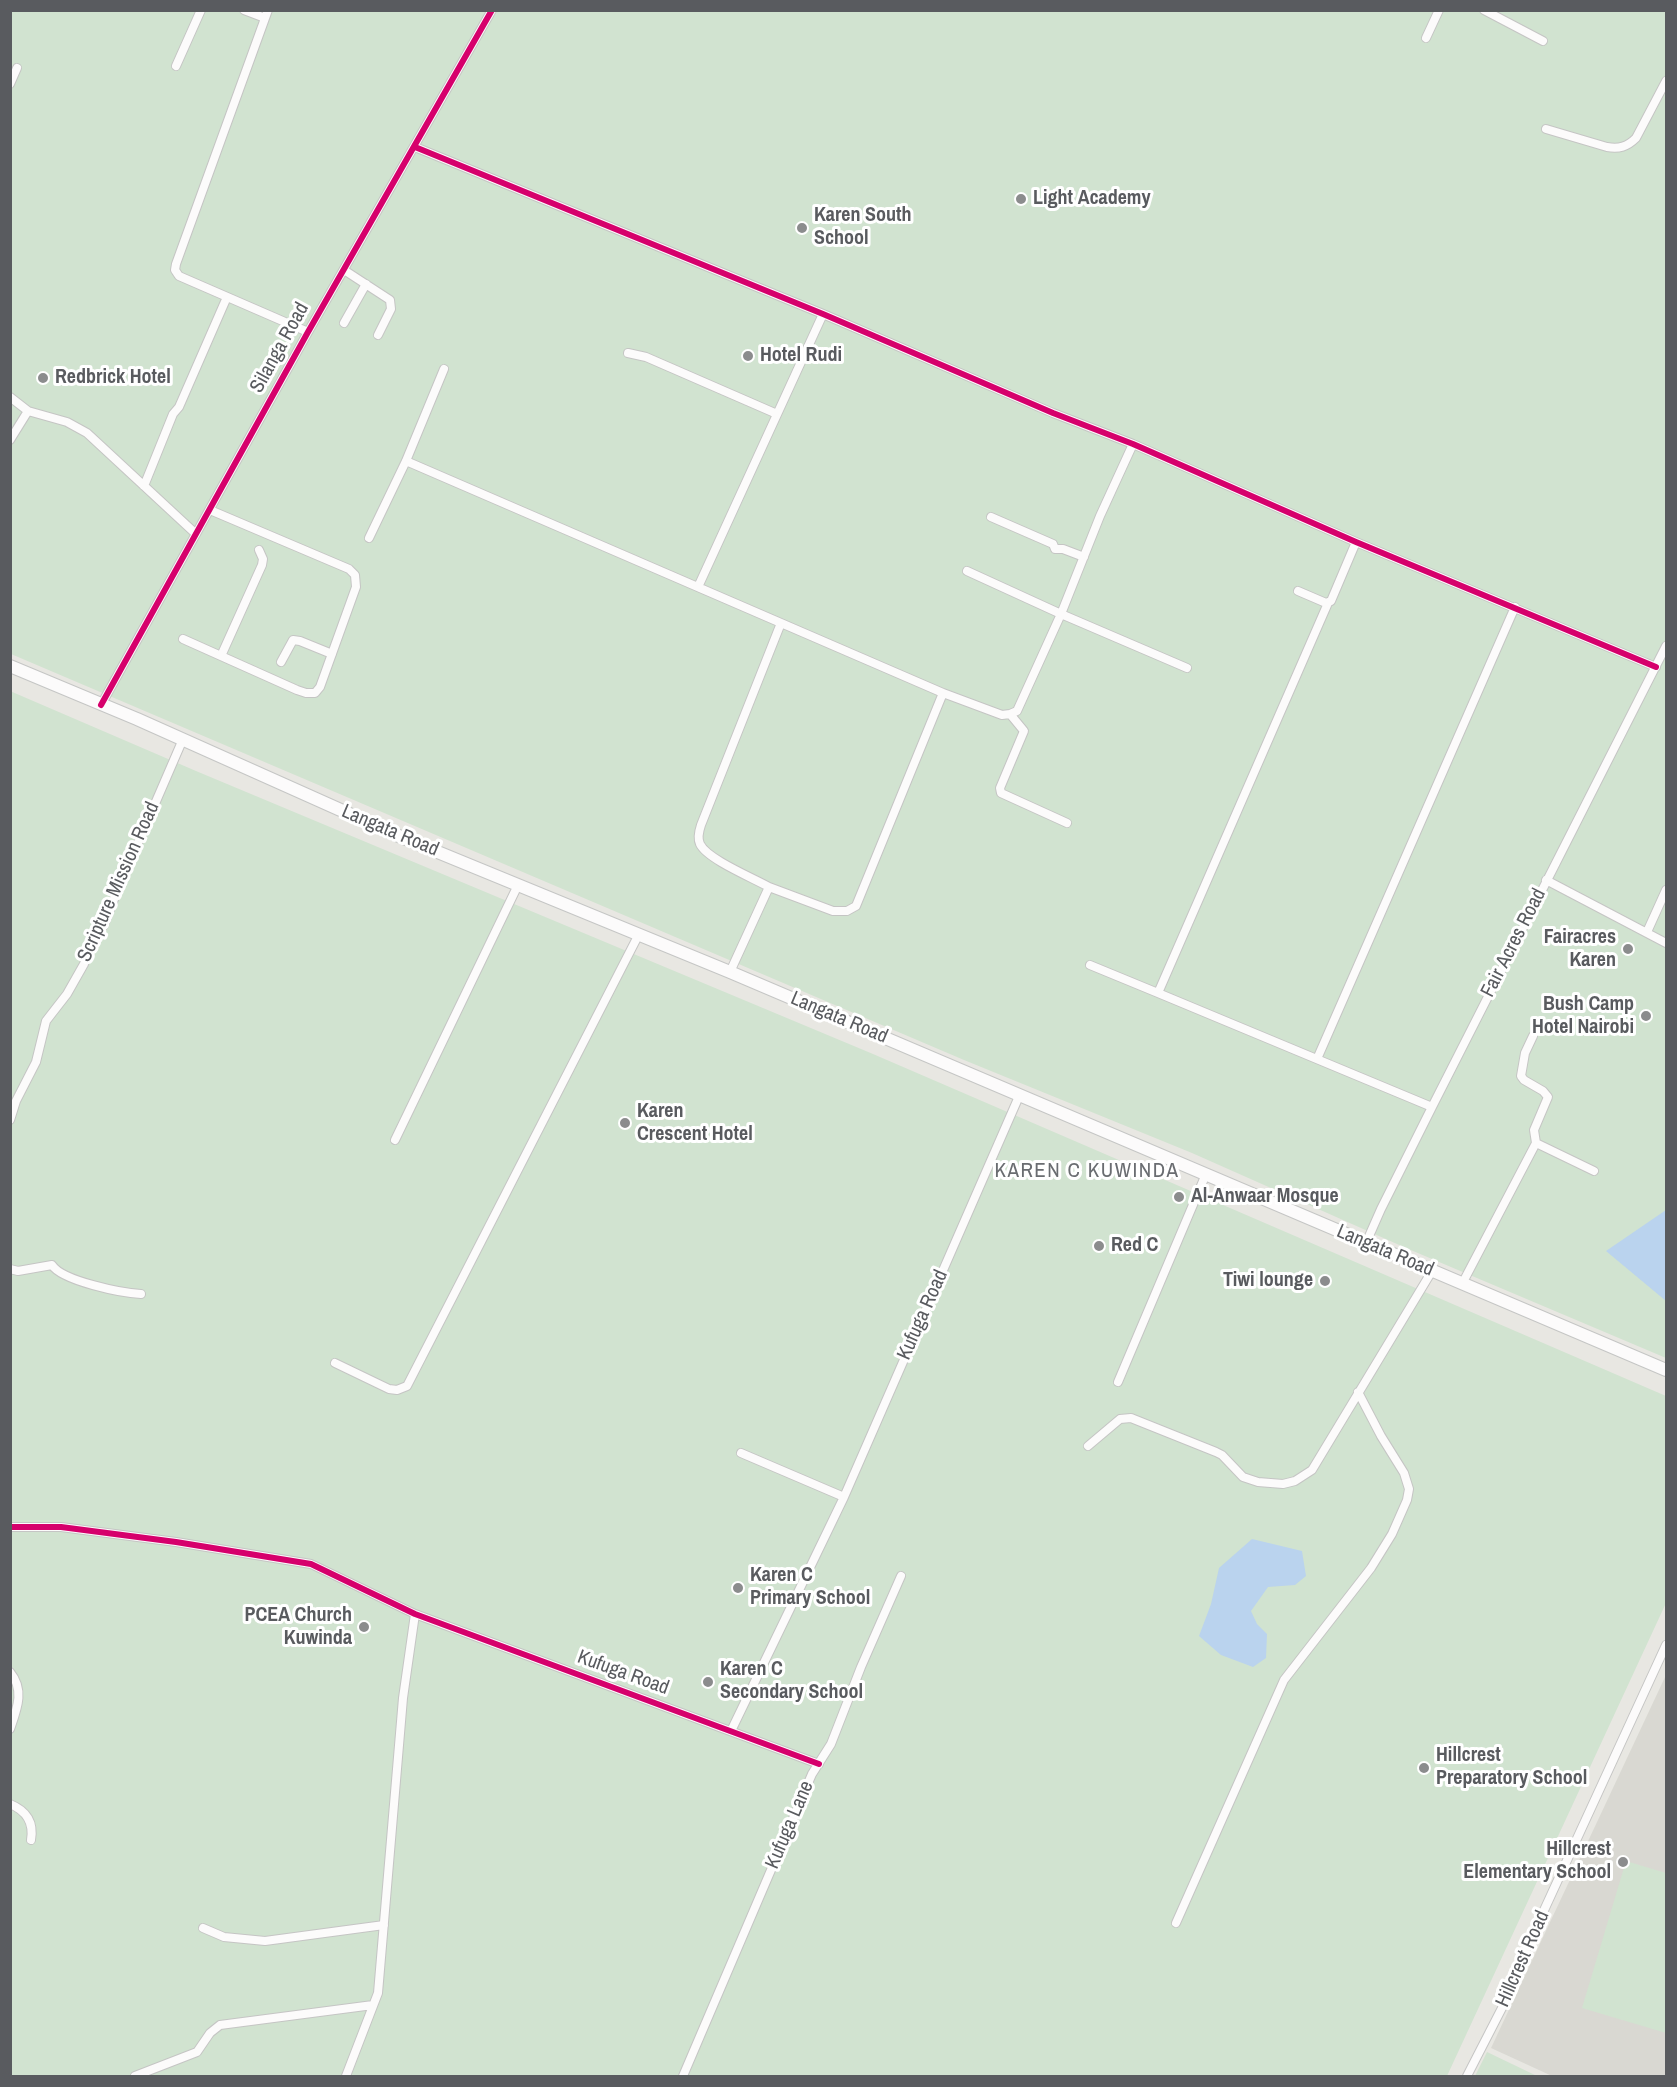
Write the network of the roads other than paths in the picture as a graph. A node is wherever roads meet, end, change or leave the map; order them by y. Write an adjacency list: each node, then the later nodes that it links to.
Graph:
1 (201, 10): 9 (street)
2 (244, 10): 6 (street)
3 (492, 10): 14 (street, Silanga Road)
4 (1439, 10): 7 (street)
5 (1484, 10): 8 (street)
6 (266, 14): 17 (street)
7 (1426, 38)
8 (1543, 41)
9 (176, 66)
10 (17, 68): 12 (street)
11 (1666, 81): 13 (street)
12 (10, 84)
13 (1546, 129)
14 (415, 147): 15 (street, Silanga Road); 18 (street)
15 (344, 270): 16 (street); 20 (street, Silanga Road)
16 (366, 284): 19 (street); 21 (street)
17 (227, 297): 20 (street); 30 (street)
18 (823, 314): 26 (street); 28 (street)
19 (344, 323)
20 (308, 332): 31 (street, Silanga Road)
21 (378, 335)
22 (628, 353): 26 (street)
23 (444, 369): 29 (street)
24 (10, 398): 25 (street)
25 (28, 411): 27 (street); 30 (street)
26 (777, 414): 39 (street)
27 (10, 440)
28 (1133, 444): 35 (street); 37 (street)
29 (406, 461): 34 (street); 39 (street)
30 (144, 486): 33 (street)
31 (210, 510): 33 (street, Silanga Road); 47 (street)
32 (991, 517): 37 (street)
33 (196, 534): 54 (street, Silanga Road)
34 (369, 537)
35 (1356, 542): 41 (street); 42 (street)
36 (259, 550): 48 (street)
37 (1084, 557): 43 (street)
38 (967, 571): 43 (street)
39 (698, 587): 44 (street)
40 (1298, 591): 41 (street)
41 (1328, 603): 67 (street)
42 (1515, 607): 51 (street); 69 (street)
43 (1061, 614): 52 (street); 55 (street)
44 (781, 623): 53 (street); 60 (street)
45 (183, 639): 48 (street)
46 (1666, 646): 51 (street, Fair Acres Road)
47 (332, 654): 48 (street); 49 (street)
48 (221, 656)
49 (281, 662)
50 (10, 666): 54 (main road, Langata Road)
51 (1656, 667): 58 (street, Fair Acres Road)
52 (1186, 668)
53 (943, 693): 55 (street); 60 (street)
54 (102, 705): 56 (main road, Langata Road)
55 (1010, 714): 57 (street)
56 (183, 739): 59 (main road, Langata Road); 72 (street, Scripture Mission Road)
57 (1067, 823)
58 (1546, 880): 62 (street); 71 (street, Fair Acres Road)
59 (518, 885): 63 (main road, Langata Road); 73 (street)
60 (769, 886): 66 (street)
61 (1666, 890): 62 (street)
62 (1647, 932): 64 (street)
63 (639, 934): 66 (main road, Langata Road); 82 (street)
64 (1666, 943)
65 (1090, 966): 67 (street)
66 (730, 972): 70 (main road, Langata Road)
67 (1158, 993): 69 (street)
68 (1533, 1036): 74 (street)
69 (1317, 1059): 71 (street)
70 (1020, 1094): 76 (main road, Langata Road); 88 (street, Kufuga Road)
71 (1432, 1107): 77 (street, Fair Acres Road)
72 (10, 1120)
73 (395, 1140)
74 (1536, 1143): 75 (street); 80 (street)
75 (1594, 1171)
76 (1206, 1174): 77 (main road, Langata Road); 84 (street)
77 (1366, 1243): 79 (main road, Langata Road)
78 (10, 1269): 81 (street)
79 (1432, 1271): 80 (main road, Langata Road); 85 (street)
80 (1462, 1284): 83 (main road, Langata Road)
81 (141, 1294)
82 (335, 1363)
83 (1666, 1370)
84 (1118, 1382)
85 (1358, 1392): 86 (street); 99 (street)
86 (1088, 1446)
87 (741, 1453): 88 (street)
88 (843, 1497): 95 (street, Kufuga Road)
89 (10, 1527): 91 (street, Kufuga Road)
90 (901, 1576): 96 (street, Kufuga Lane)
91 (415, 1614): 95 (street, Kufuga Road); 100 (street)
92 (1666, 1645): 106 (street, Hillcrest Road)
93 (10, 1672): 94 (street)
94 (10, 1729)
95 (731, 1731): 96 (street, Kufuga Road)
96 (819, 1764): 105 (street, Kufuga Lane)
97 (10, 1804): 98 (street)
98 (31, 1840)
99 (1176, 1923)
100 (384, 1925): 101 (street); 102 (street)
101 (203, 1928)
102 (373, 2005): 103 (street); 104 (street)
103 (135, 2076)
104 (346, 2076)
105 (683, 2076)
106 (1467, 2076)

